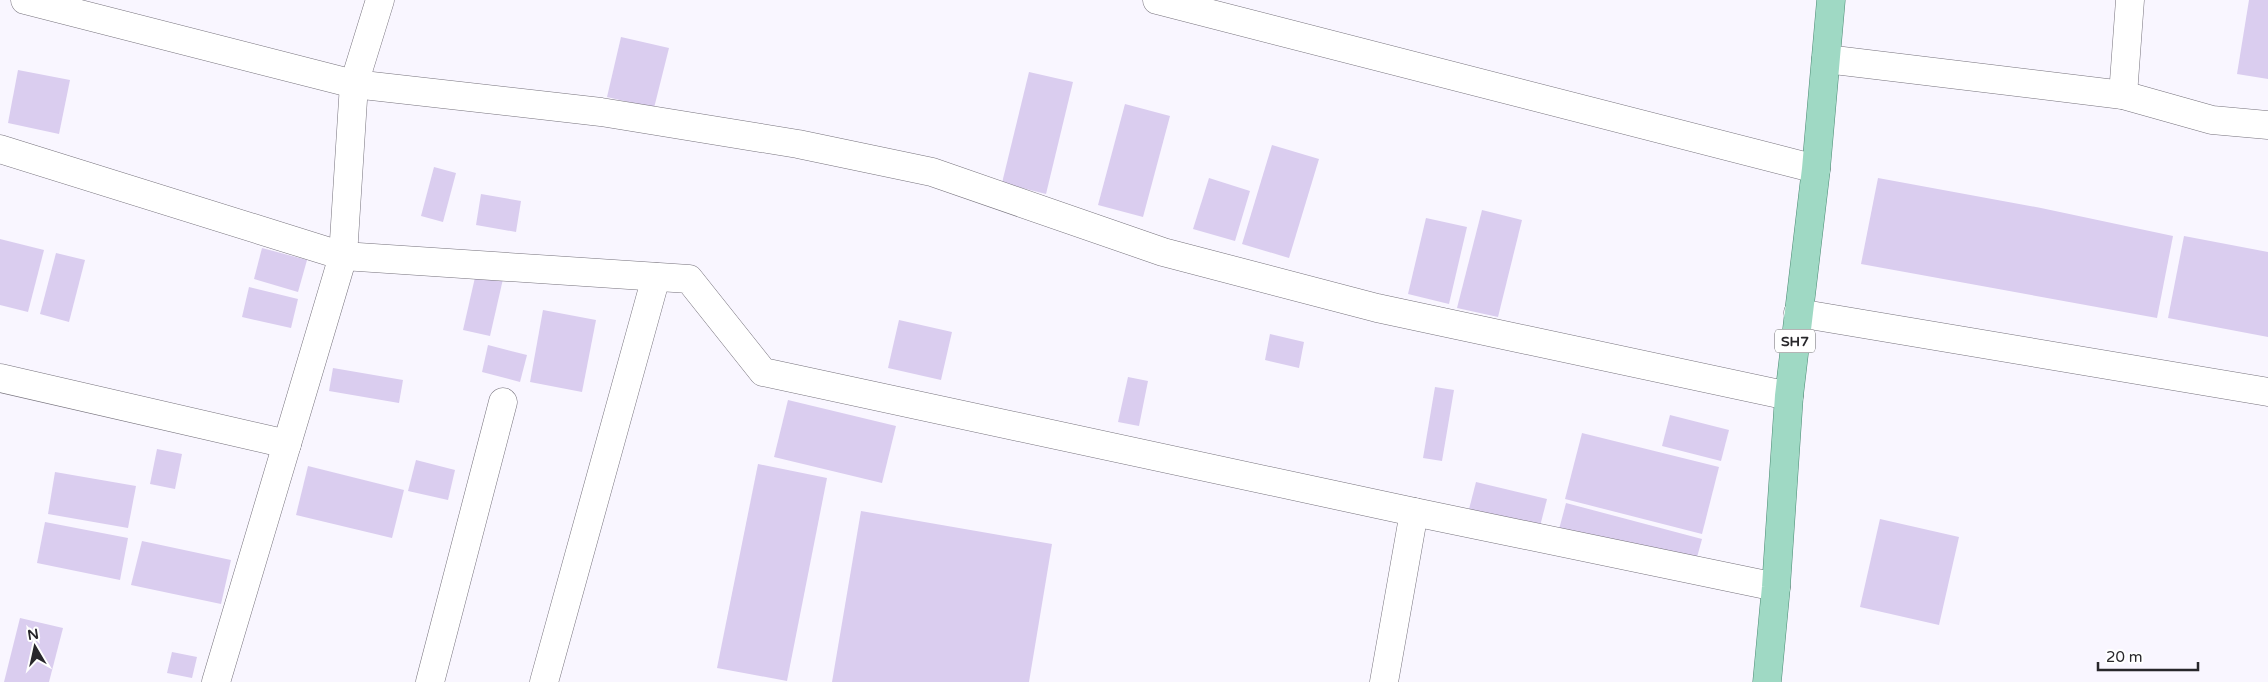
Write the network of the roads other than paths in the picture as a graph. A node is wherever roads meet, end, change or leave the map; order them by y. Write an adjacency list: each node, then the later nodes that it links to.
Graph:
1 (25, 0): 7 (street)
2 (380, 0): 7 (street)
3 (1157, 0): 11 (street)
4 (1831, 0): 6 (main road, SH7)
5 (2130, 0): 8 (street)
6 (1826, 58): 8 (street); 11 (main road, SH7)
7 (354, 84): 12 (street); 17 (street)
8 (2123, 96): 9 (street)
9 (2268, 125)
10 (0, 149): 12 (street)
11 (1816, 169): 14 (main road, SH7)
12 (343, 256): 13 (street); 19 (street)
13 (656, 277): 20 (street); 24 (street)
14 (1798, 313): 16 (street); 17 (main road, SH7)
15 (0, 378): 19 (street)
16 (2268, 392)
17 (1789, 396): 21 (main road, SH7)
18 (503, 402): 23 (street)
19 (287, 444): 22 (street)
20 (1414, 512): 21 (street); 25 (street)
21 (1776, 587): 26 (main road, SH7)
22 (216, 682)
23 (430, 682)
24 (544, 682)
25 (1384, 682)
26 (1767, 682)

